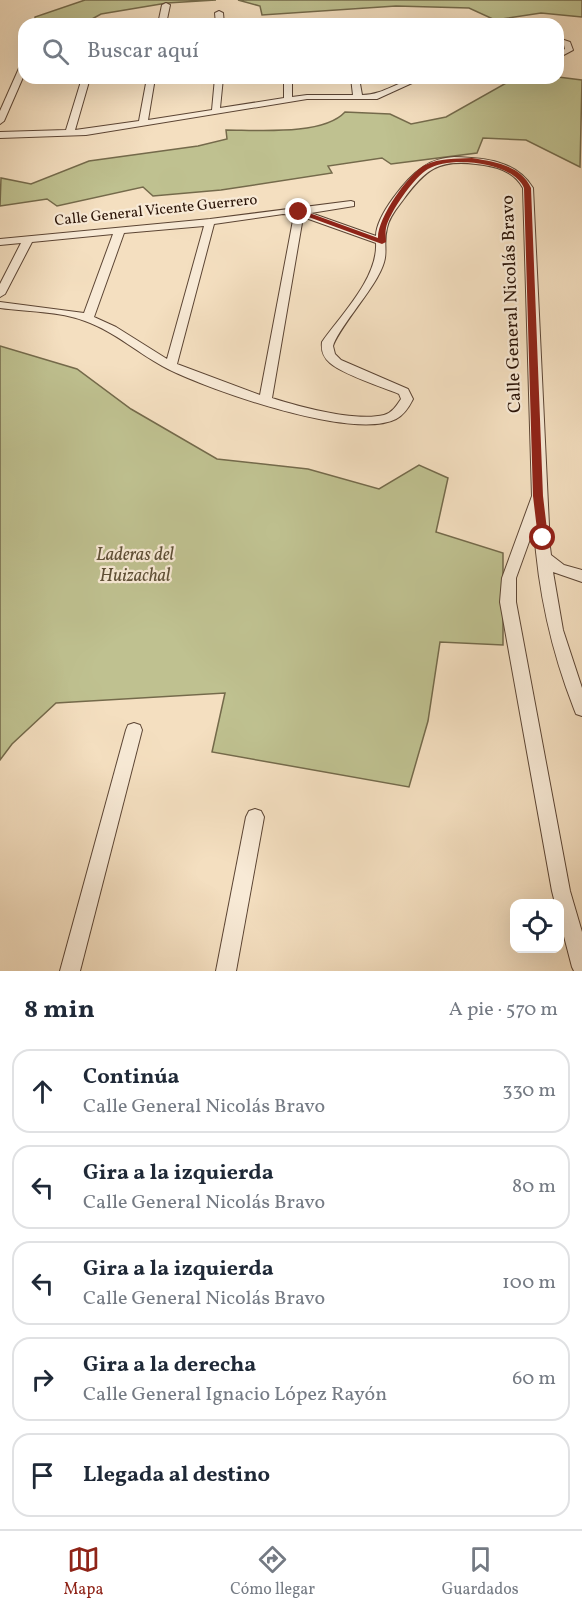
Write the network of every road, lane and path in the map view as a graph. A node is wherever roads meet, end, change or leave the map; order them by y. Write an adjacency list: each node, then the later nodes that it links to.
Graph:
1 (166, 5): 3 (street)
2 (219, 13): 4 (street)
3 (163, 18)
4 (219, 18)
5 (564, 43): 6 (street)
6 (564, 53)
7 (18, 80): 17 (street)
8 (84, 84): 19 (street)
9 (150, 84): 18 (street)
10 (218, 84): 16 (street)
11 (288, 84): 15 (street)
12 (356, 84): 14 (street)
13 (406, 84): 14 (street)
14 (358, 97): 15 (street)
15 (288, 99): 16 (street)
16 (216, 111): 18 (street)
17 (0, 121)
18 (143, 122): 19 (street)
19 (70, 134): 20 (street)
20 (0, 135)
21 (351, 204): 22 (street, Calle General Vicente Guerrero)
22 (299, 212): 23 (street, Calle General Vicente Guerrero); 27 (street); 32 (street)
23 (210, 222): 24 (street, Calle General Vicente Guerrero); 31 (street)
24 (120, 230): 25 (street, Calle General Vicente Guerrero); 30 (street)
25 (28, 240): 26 (street, Calle General Vicente Guerrero); 28 (street)
26 (0, 242)
27 (382, 242): 32 (street, Calle General Nicolás Bravo); 33 (street, Calle General Nicolás Bravo)
28 (0, 294)
29 (0, 306): 30 (street)
30 (88, 318): 31 (street)
31 (171, 366): 32 (street)
32 (266, 401)
33 (538, 496): 34 (street, Calle General Nicolás Bravo); 39 (street, Calle General Nicolás Bravo)
34 (545, 558): 35 (street); 36 (street, Calle General Nicolás Bravo)
35 (582, 576)
36 (582, 709)
37 (134, 730): 40 (street)
38 (255, 817): 41 (street)
39 (582, 967)
40 (70, 971)
41 (226, 971)

